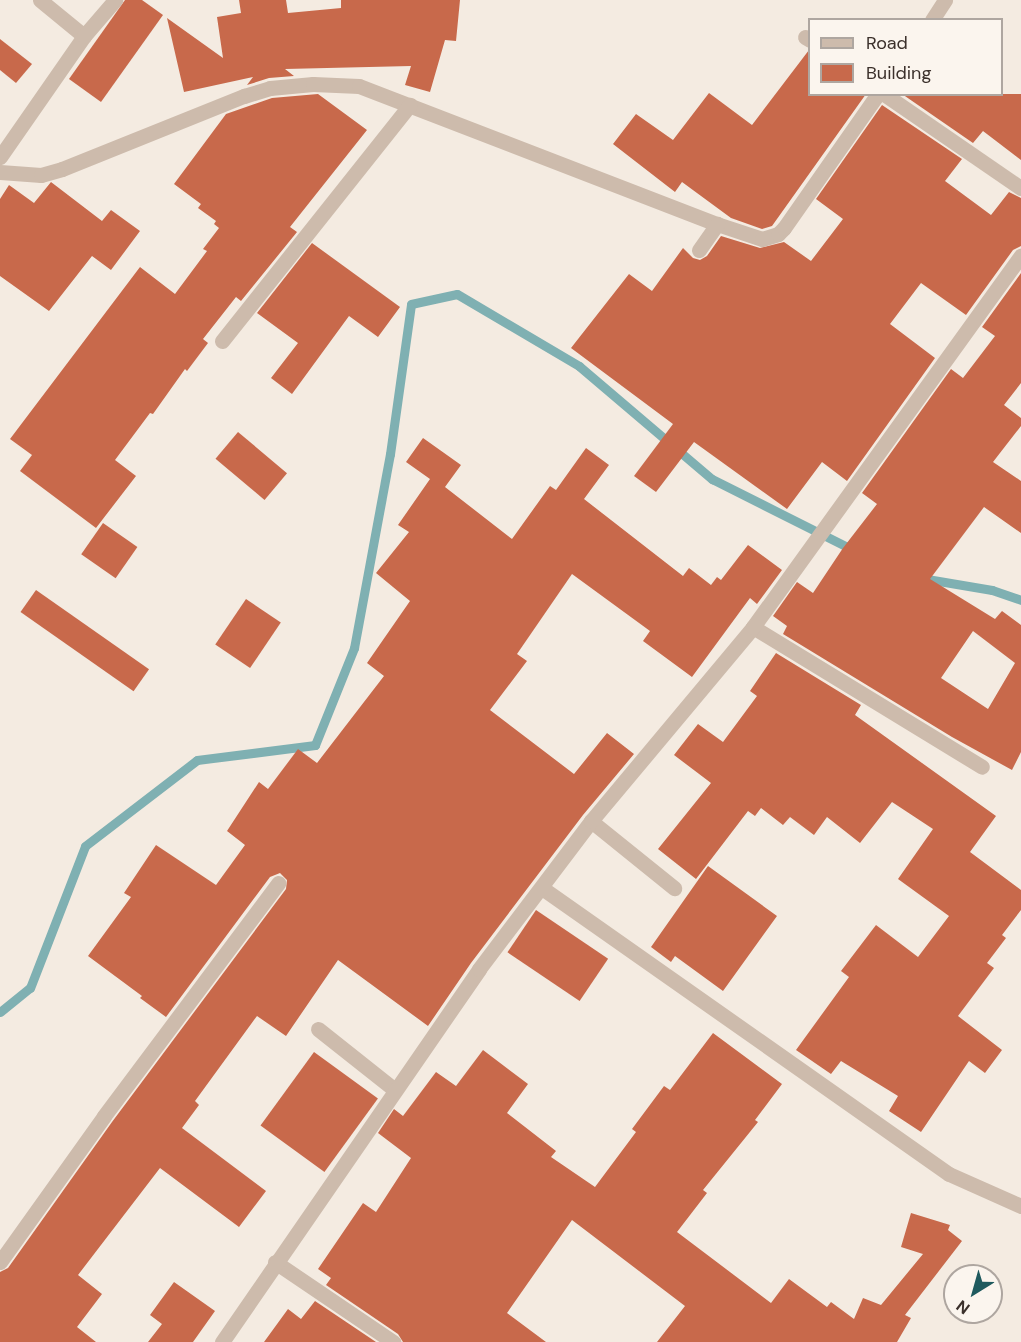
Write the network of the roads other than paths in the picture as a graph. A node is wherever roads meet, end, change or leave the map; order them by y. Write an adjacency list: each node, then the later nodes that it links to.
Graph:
1 (40, 0): 5 (street)
2 (115, 0): 5 (street)
3 (945, 0): 4 (street)
4 (933, 18)
5 (84, 36): 9 (street)
6 (877, 96): 12 (street)
7 (887, 96): 11 (street)
8 (410, 105): 10 (street); 12 (street); 15 (street)
9 (0, 157)
10 (0, 172)
11 (1021, 188)
12 (717, 224): 13 (street)
13 (699, 250)
14 (1021, 256): 16 (street)
15 (222, 341)
16 (753, 627): 17 (street); 18 (street)
17 (982, 767)
18 (591, 821): 20 (street); 21 (street)
19 (278, 883): 25 (street)
20 (542, 888): 23 (street); 24 (street)
21 (674, 888)
22 (318, 1029): 23 (street)
23 (395, 1090): 26 (street)
24 (1021, 1206)
25 (0, 1262)
26 (275, 1262): 27 (street); 28 (street)
27 (222, 1342)
28 (393, 1342)

